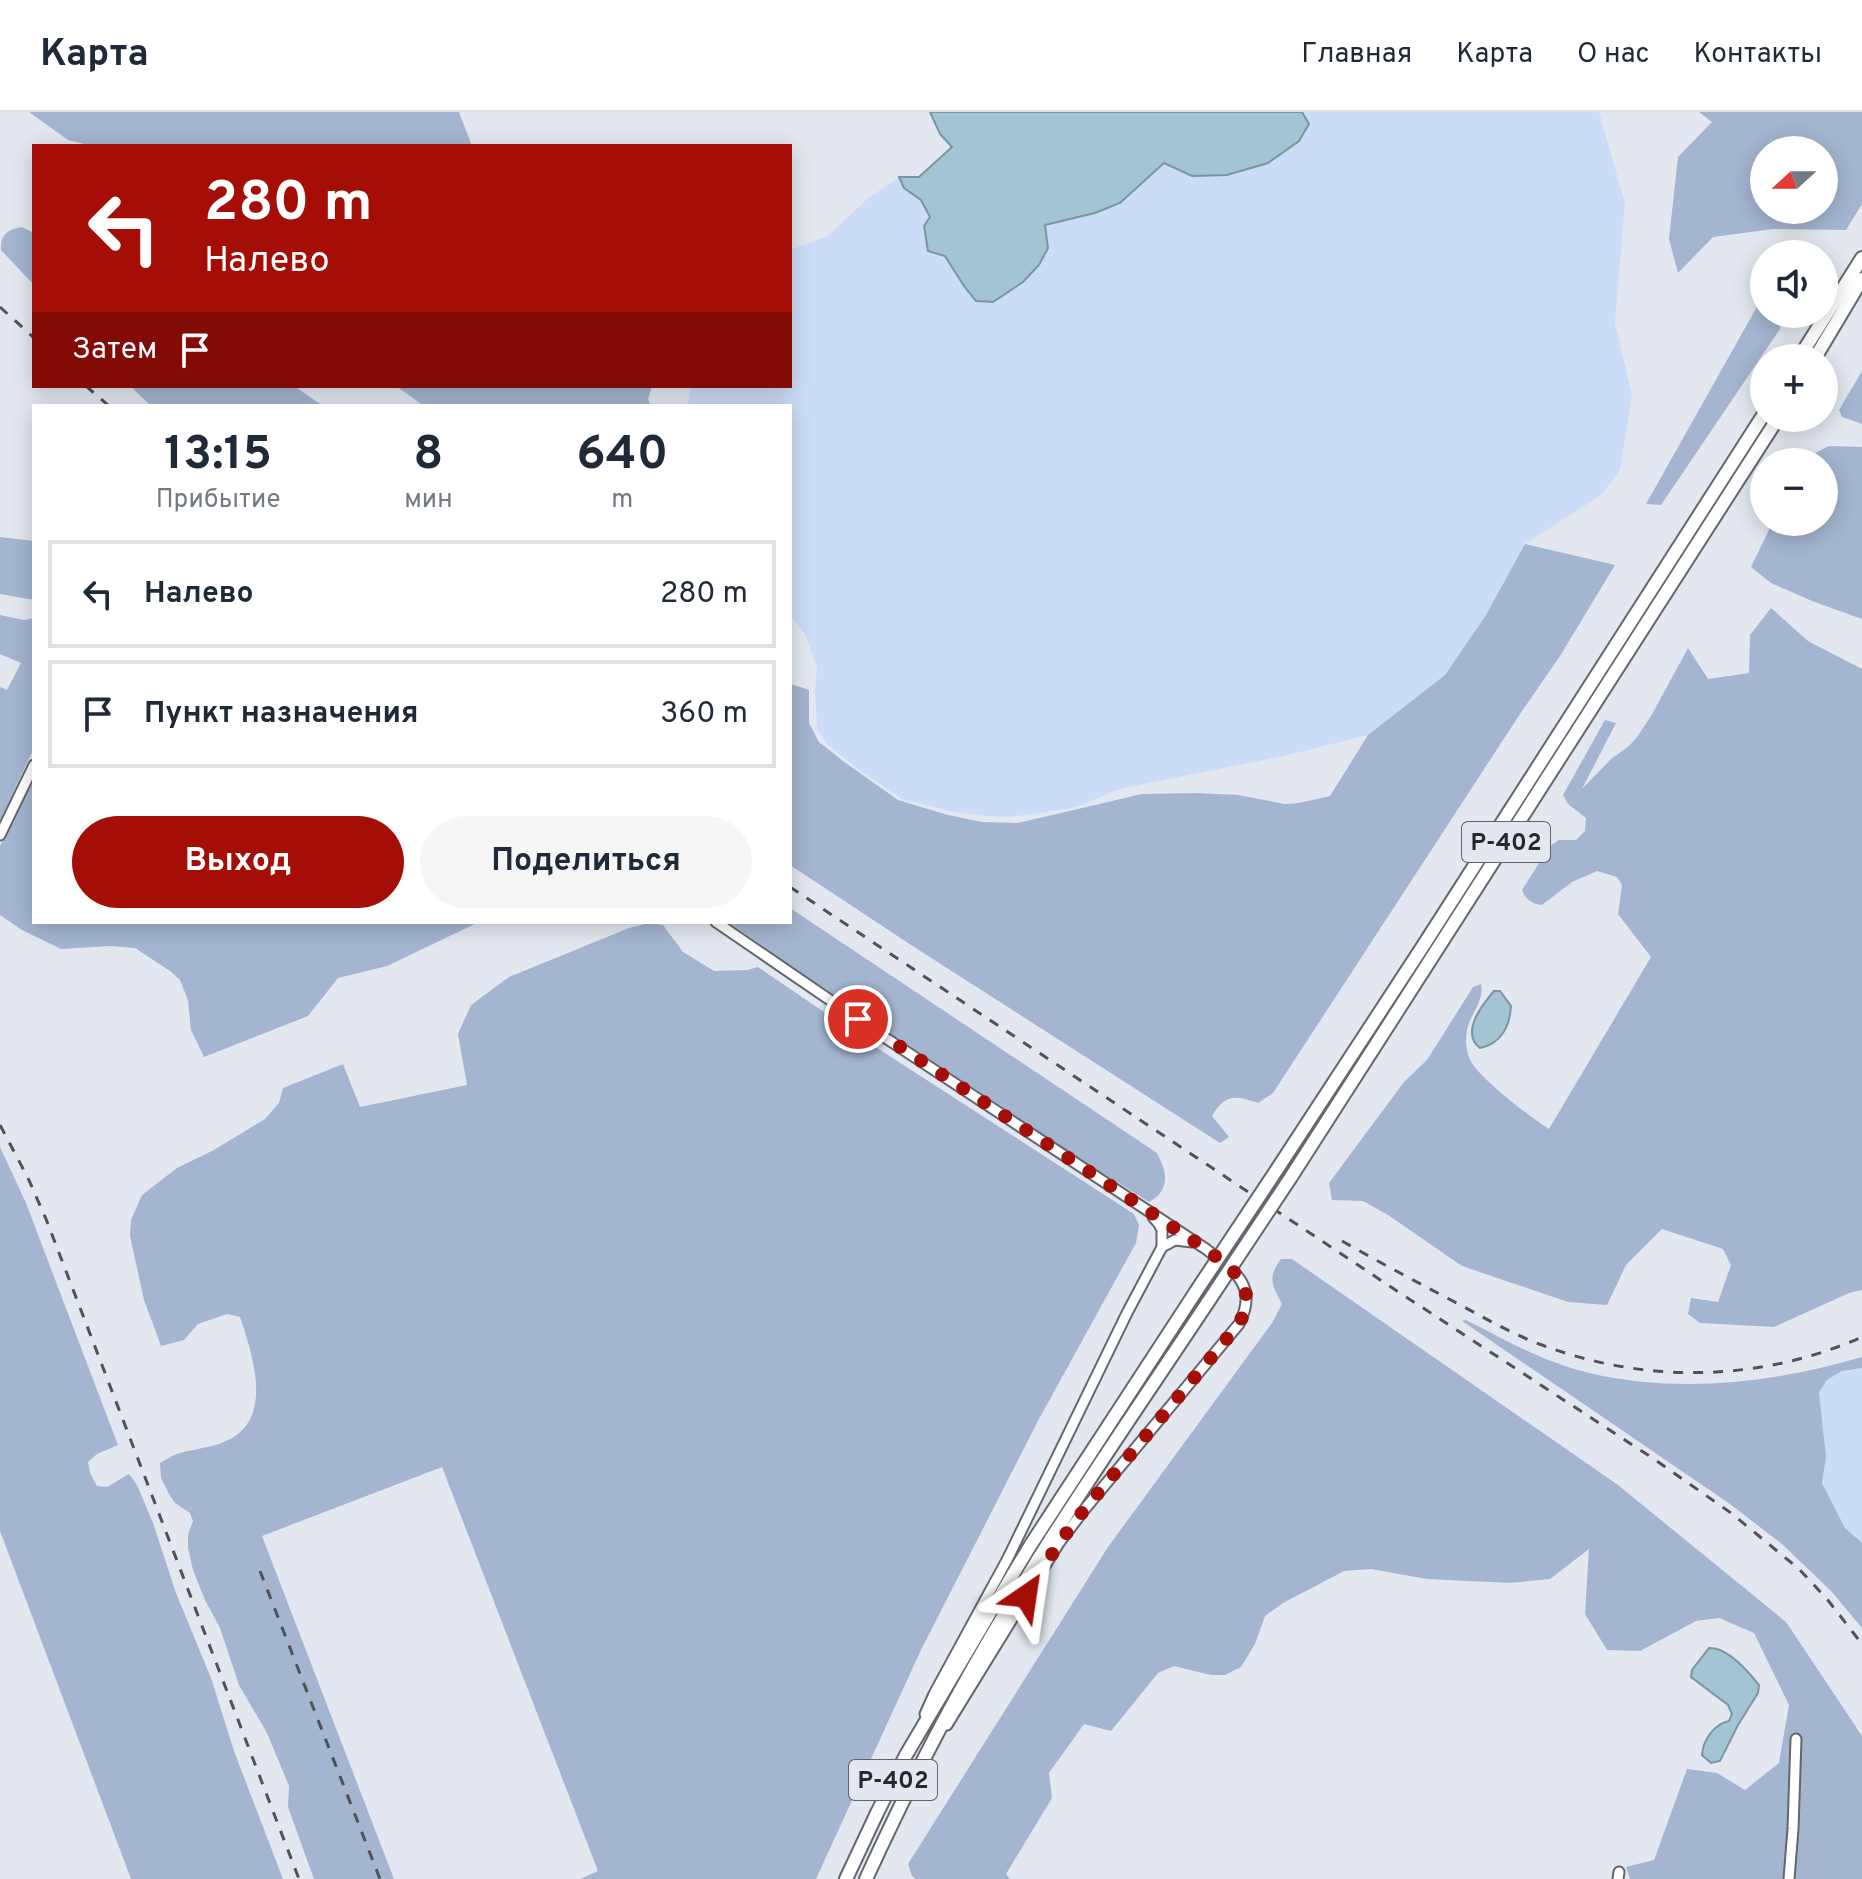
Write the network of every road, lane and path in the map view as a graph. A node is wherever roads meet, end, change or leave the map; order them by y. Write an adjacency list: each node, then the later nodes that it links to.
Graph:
1 (1862, 258): 3 (main road)
2 (1862, 279): 4 (main road)
3 (1808, 344)
4 (1823, 344)
5 (1752, 432): 14 (main road, Р-402, bridge)
6 (1769, 432): 15 (main road, Р-402, bridge)
7 (32, 769): 8 (street)
8 (0, 835)
9 (719, 924): 10 (street)
10 (1125, 1195): 11 (street); 12 (street)
11 (1162, 1247): 12 (street); 14 (street)
12 (1206, 1249): 15 (street)
13 (1796, 1739): 18 (street)
14 (906, 1755): 16 (main road, Р-402)
15 (922, 1764): 17 (main road, Р-402)
16 (846, 1879)
17 (866, 1879)
18 (1789, 1879)

